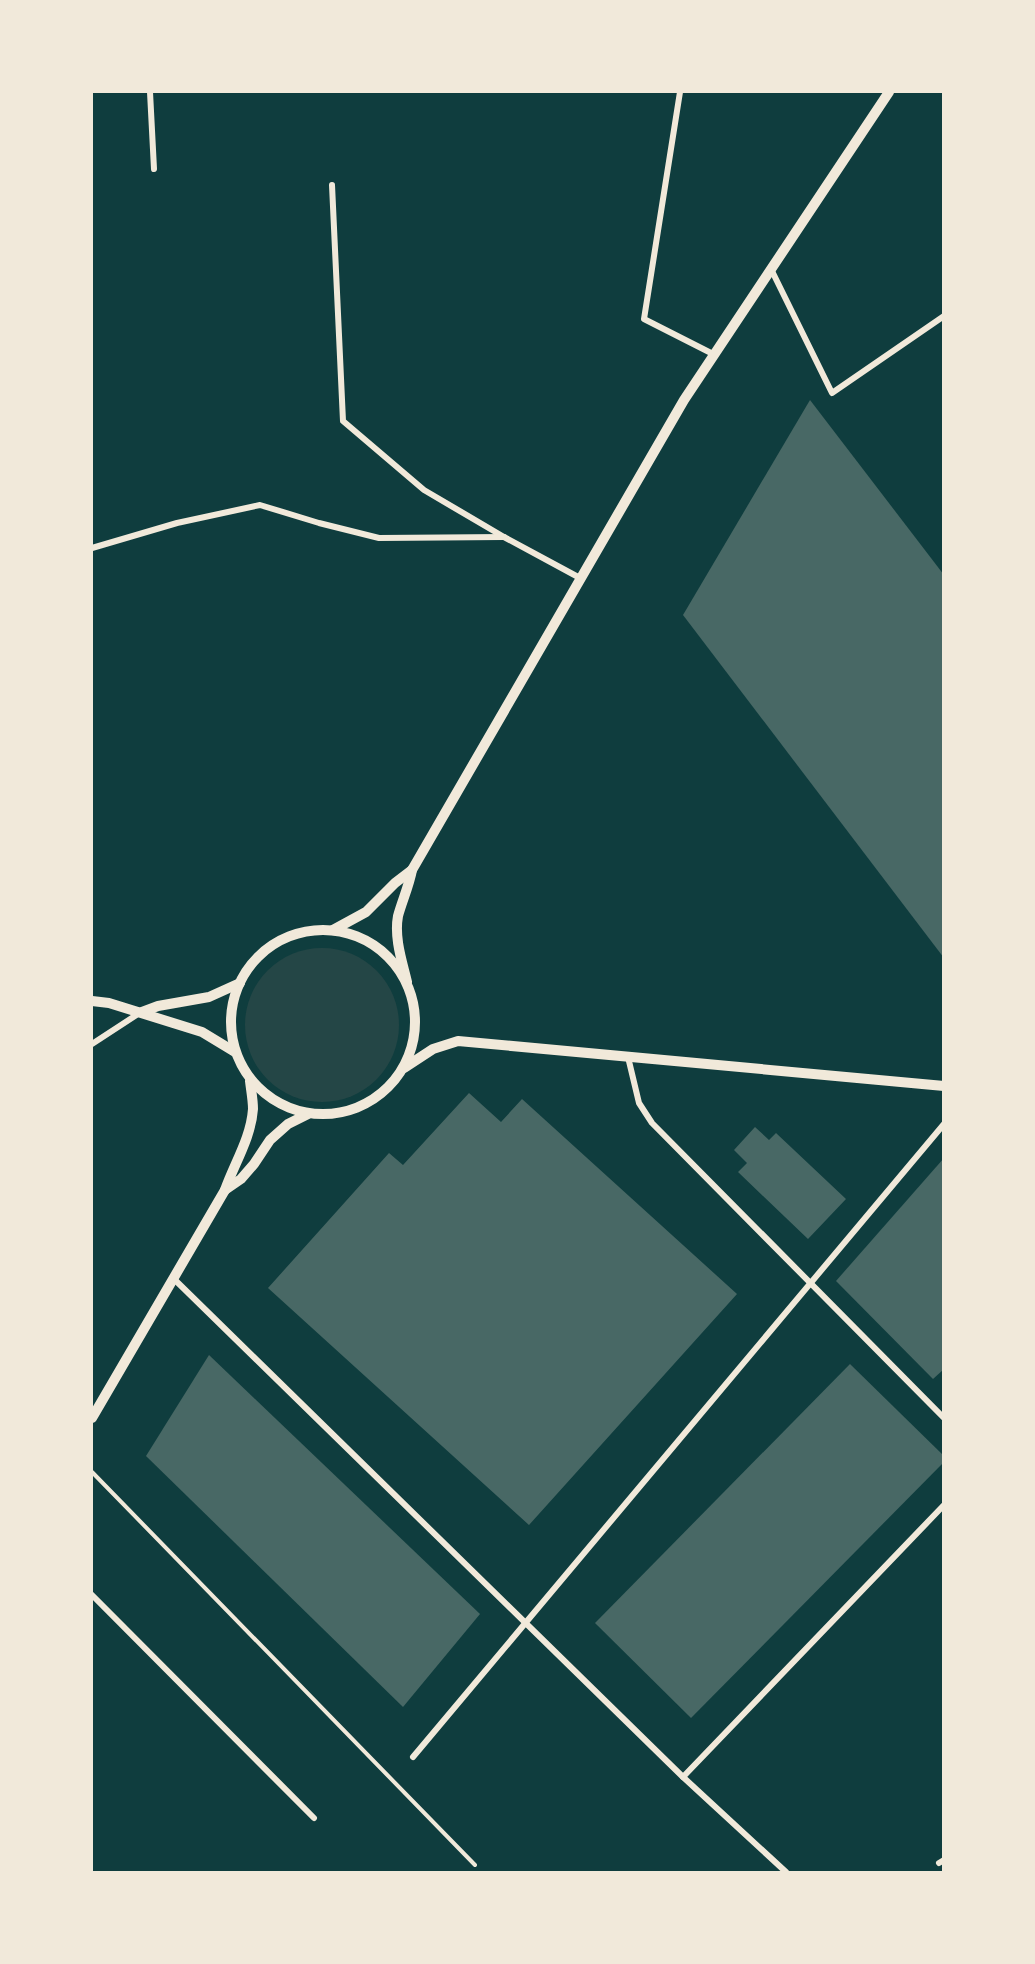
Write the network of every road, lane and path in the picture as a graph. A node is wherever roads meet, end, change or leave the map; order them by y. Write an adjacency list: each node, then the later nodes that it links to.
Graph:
1 (150, 92): 4 (street)
2 (680, 92): 8 (street)
3 (888, 92): 6 (street)
4 (154, 169)
5 (332, 185): 9 (street)
6 (771, 269): 7 (street); 8 (street)
7 (944, 316)
8 (713, 354): 11 (street)
9 (504, 537): 10 (street); 11 (street)
10 (92, 548)
11 (580, 578): 12 (street)
12 (412, 870): 13 (street); 14 (street)
13 (332, 930): 14 (street); 15 (street)
14 (407, 982): 21 (street)
15 (240, 983): 17 (street); 19 (street)
16 (92, 1001): 17 (street)
17 (142, 1012): 18 (street); 19 (street)
18 (92, 1044)
19 (235, 1052): 22 (street)
20 (628, 1057): 21 (street); 23 (street); 28 (street)
21 (404, 1068): 24 (street)
22 (250, 1081): 24 (street); 26 (street)
23 (944, 1086)
24 (308, 1114): 26 (street)
25 (944, 1124): 28 (street)
26 (225, 1190): 27 (street)
27 (173, 1278): 29 (street); 34 (street)
28 (809, 1284): 30 (street); 34 (street)
29 (92, 1418)
30 (944, 1418)
31 (92, 1472): 38 (path)
32 (944, 1505): 36 (street)
33 (92, 1594): 37 (street)
34 (525, 1623): 35 (street); 36 (street)
35 (414, 1757)
36 (683, 1777): 39 (street)
37 (314, 1818)
38 (475, 1865)
39 (786, 1872)

